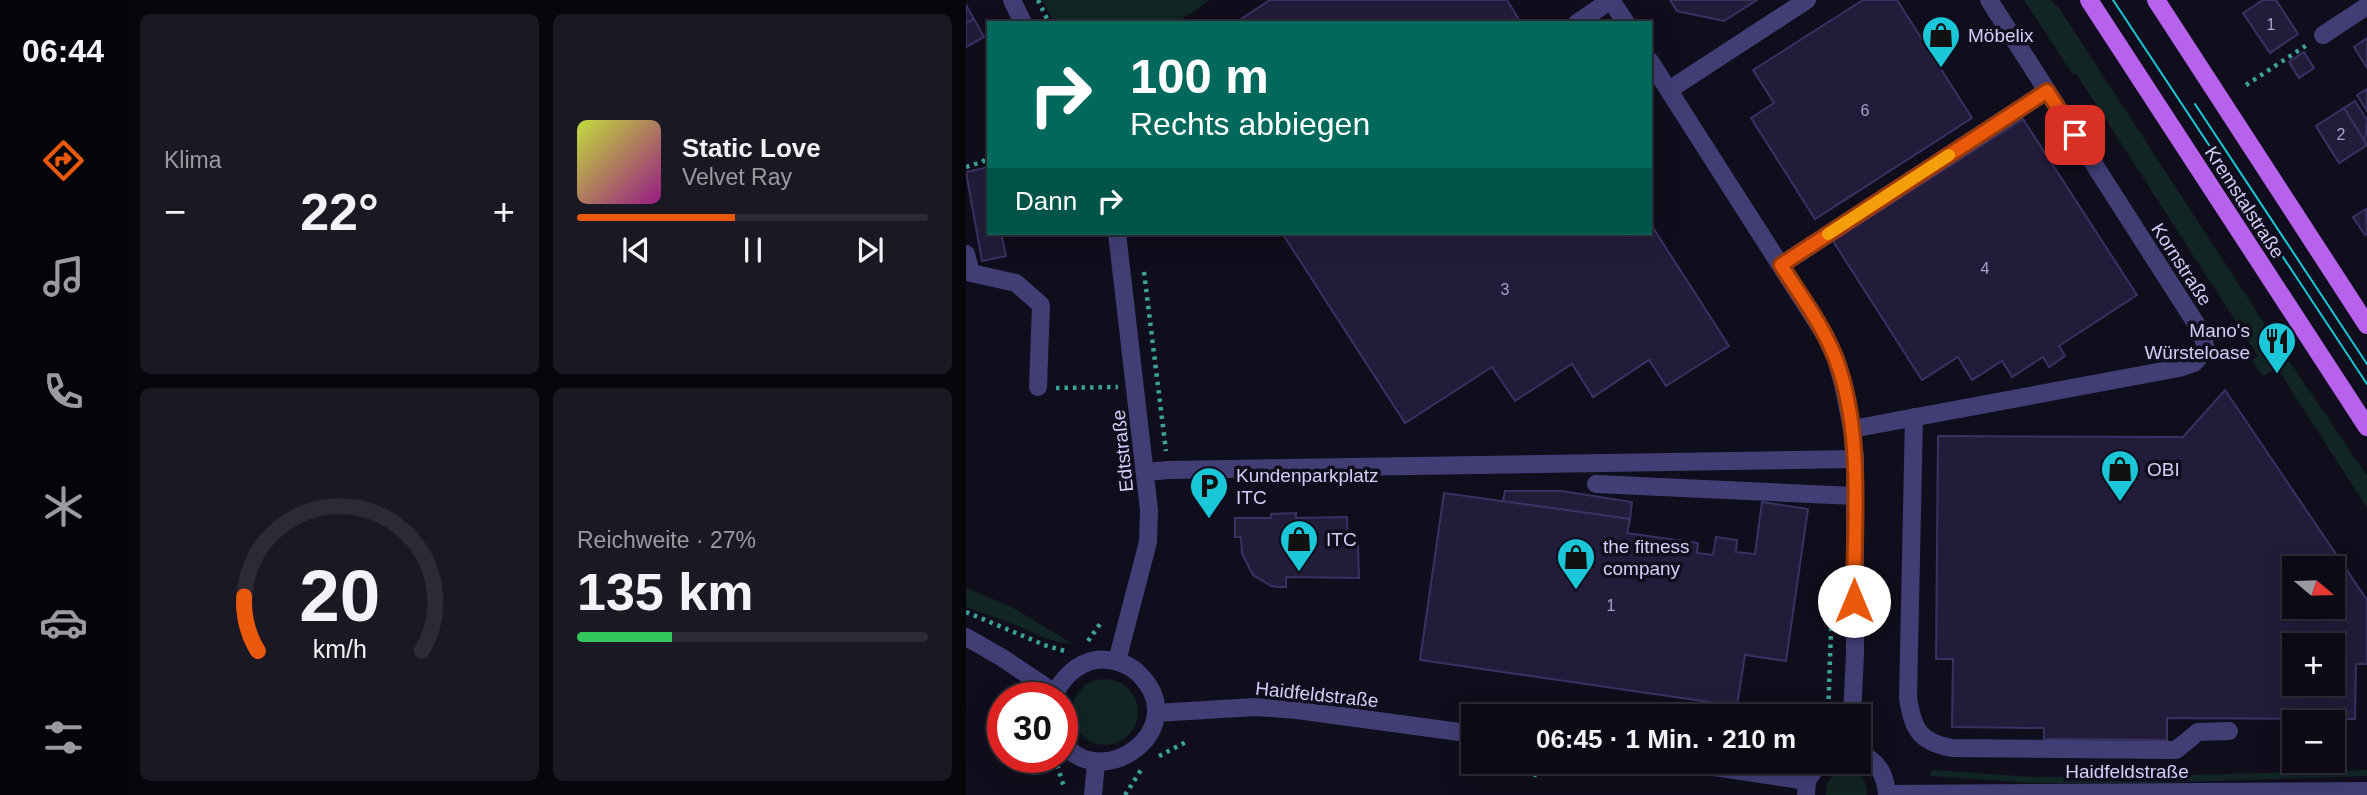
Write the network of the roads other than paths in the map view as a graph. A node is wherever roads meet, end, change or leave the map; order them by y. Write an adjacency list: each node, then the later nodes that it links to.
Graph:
1 (1012, 0): 8 (street)
2 (1611, 0): 9 (street); 10 (street)
3 (1807, 0): 13 (street)
4 (1989, 0): 14 (street, Kornstraße)
5 (2089, 0): 21 (main road, Kremstalstraße)
6 (2156, 0): 18 (main road, Kremstalstraße)
7 (2367, 6): 11 (street)
8 (1022, 21)
9 (1580, 21)
10 (1625, 21)
11 (2323, 35)
12 (1652, 64): 13 (street)
13 (1669, 90): 17 (street)
14 (2047, 91): 17 (street); 20 (street, Kornstraße)
15 (1118, 235): 24 (street, Edtstraße)
16 (966, 257): 19 (street)
17 (1781, 265): 22 (street)
18 (2367, 325)
19 (1038, 387)
20 (1914, 418): 22 (street, Kornstraße); 33 (street)
21 (2367, 427)
22 (1852, 429): 23 (street)
23 (1854, 459): 24 (street); 26 (street)
24 (1146, 472): 28 (street, Edtstraße)
25 (1596, 484): 26 (street)
26 (1854, 496): 31 (street)
27 (966, 637): 29 (street)
28 (1117, 661): 30 (street); 32 (street)
29 (1036, 682)
30 (1063, 682)
31 (1852, 704)
32 (1156, 713): 34 (street, Haidfeldstraße); 37 (street)
33 (2229, 731)
34 (1461, 732)
35 (1078, 756): 37 (street)
36 (1871, 761): 42 (street)
37 (1096, 763): 41 (street)
38 (1738, 774): 39 (street)
39 (1807, 788)
40 (2367, 791): 42 (street, Haidfeldstraße)
41 (1093, 795)
42 (1887, 795)

